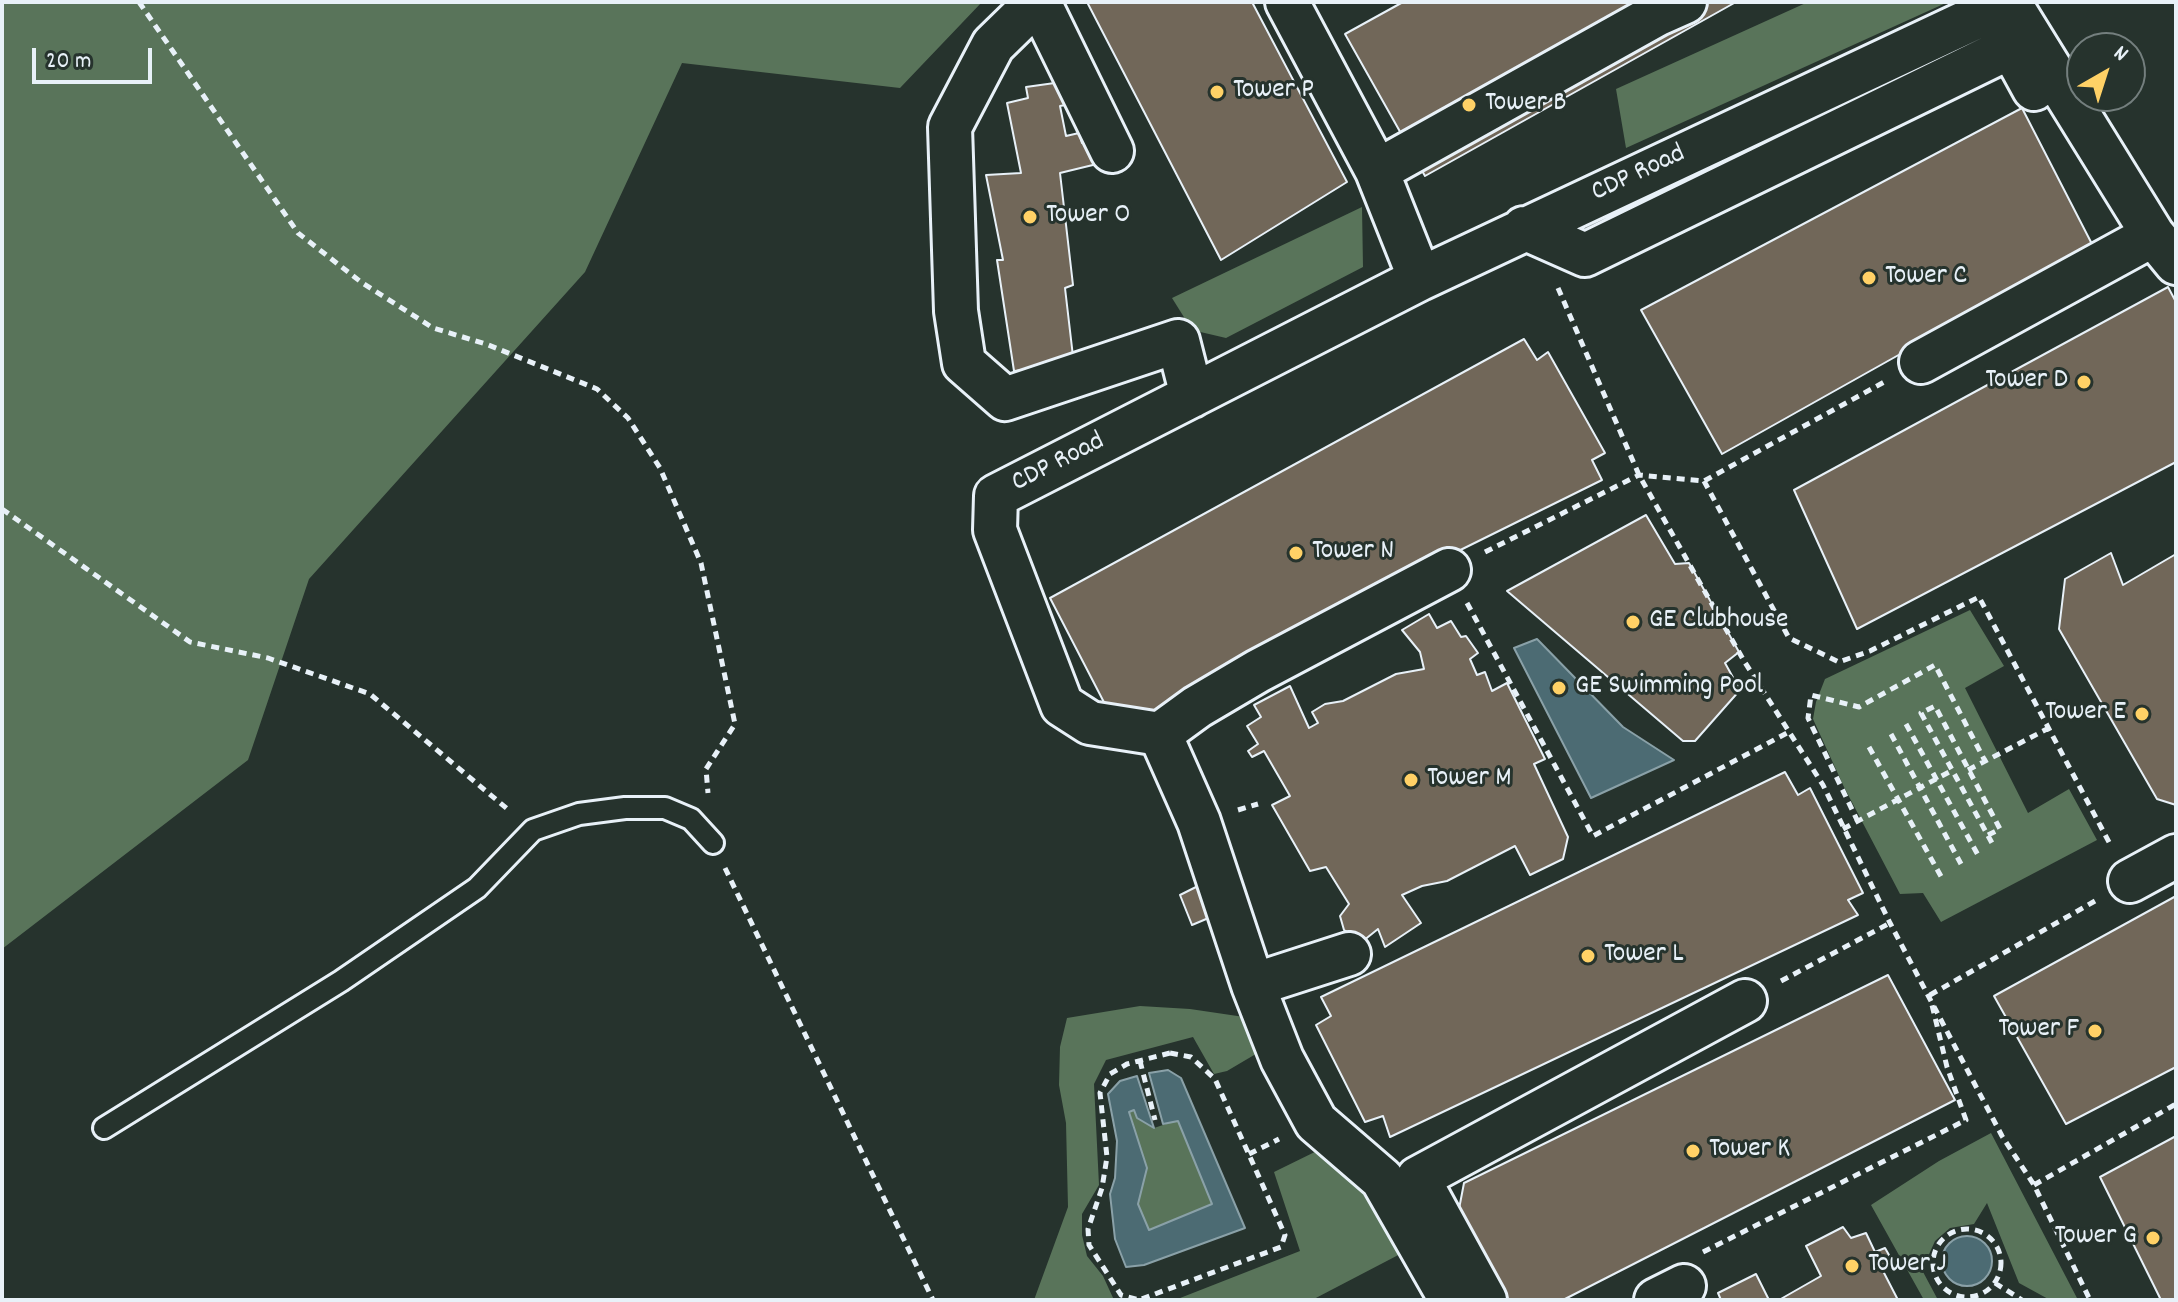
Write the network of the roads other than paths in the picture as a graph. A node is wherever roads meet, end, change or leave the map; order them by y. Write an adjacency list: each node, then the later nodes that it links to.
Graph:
1 (1038, 2): 5 (street); 11 (street)
2 (1287, 2): 6 (street)
3 (1685, 2): 6 (street)
4 (2009, 2): 7 (street, CDP Road); 8 (street, CDP Road)
5 (1112, 151)
6 (1377, 171): 9 (street)
7 (1524, 228): 8 (street); 9 (street, CDP Road)
8 (2164, 249): 10 (street)
9 (1420, 279): 11 (street, CDP Road)
10 (1921, 362)
11 (1192, 396): 13 (street, CDP Road)
12 (1449, 570): 13 (street)
13 (1160, 734): 18 (street)
14 (713, 843): 20 (lane)
15 (2176, 856): 16 (street)
16 (2130, 881)
17 (1349, 954): 18 (street)
18 (1253, 985): 21 (street)
19 (1745, 1001): 22 (street)
20 (104, 1128)
21 (1437, 1295)
22 (1485, 1300)

